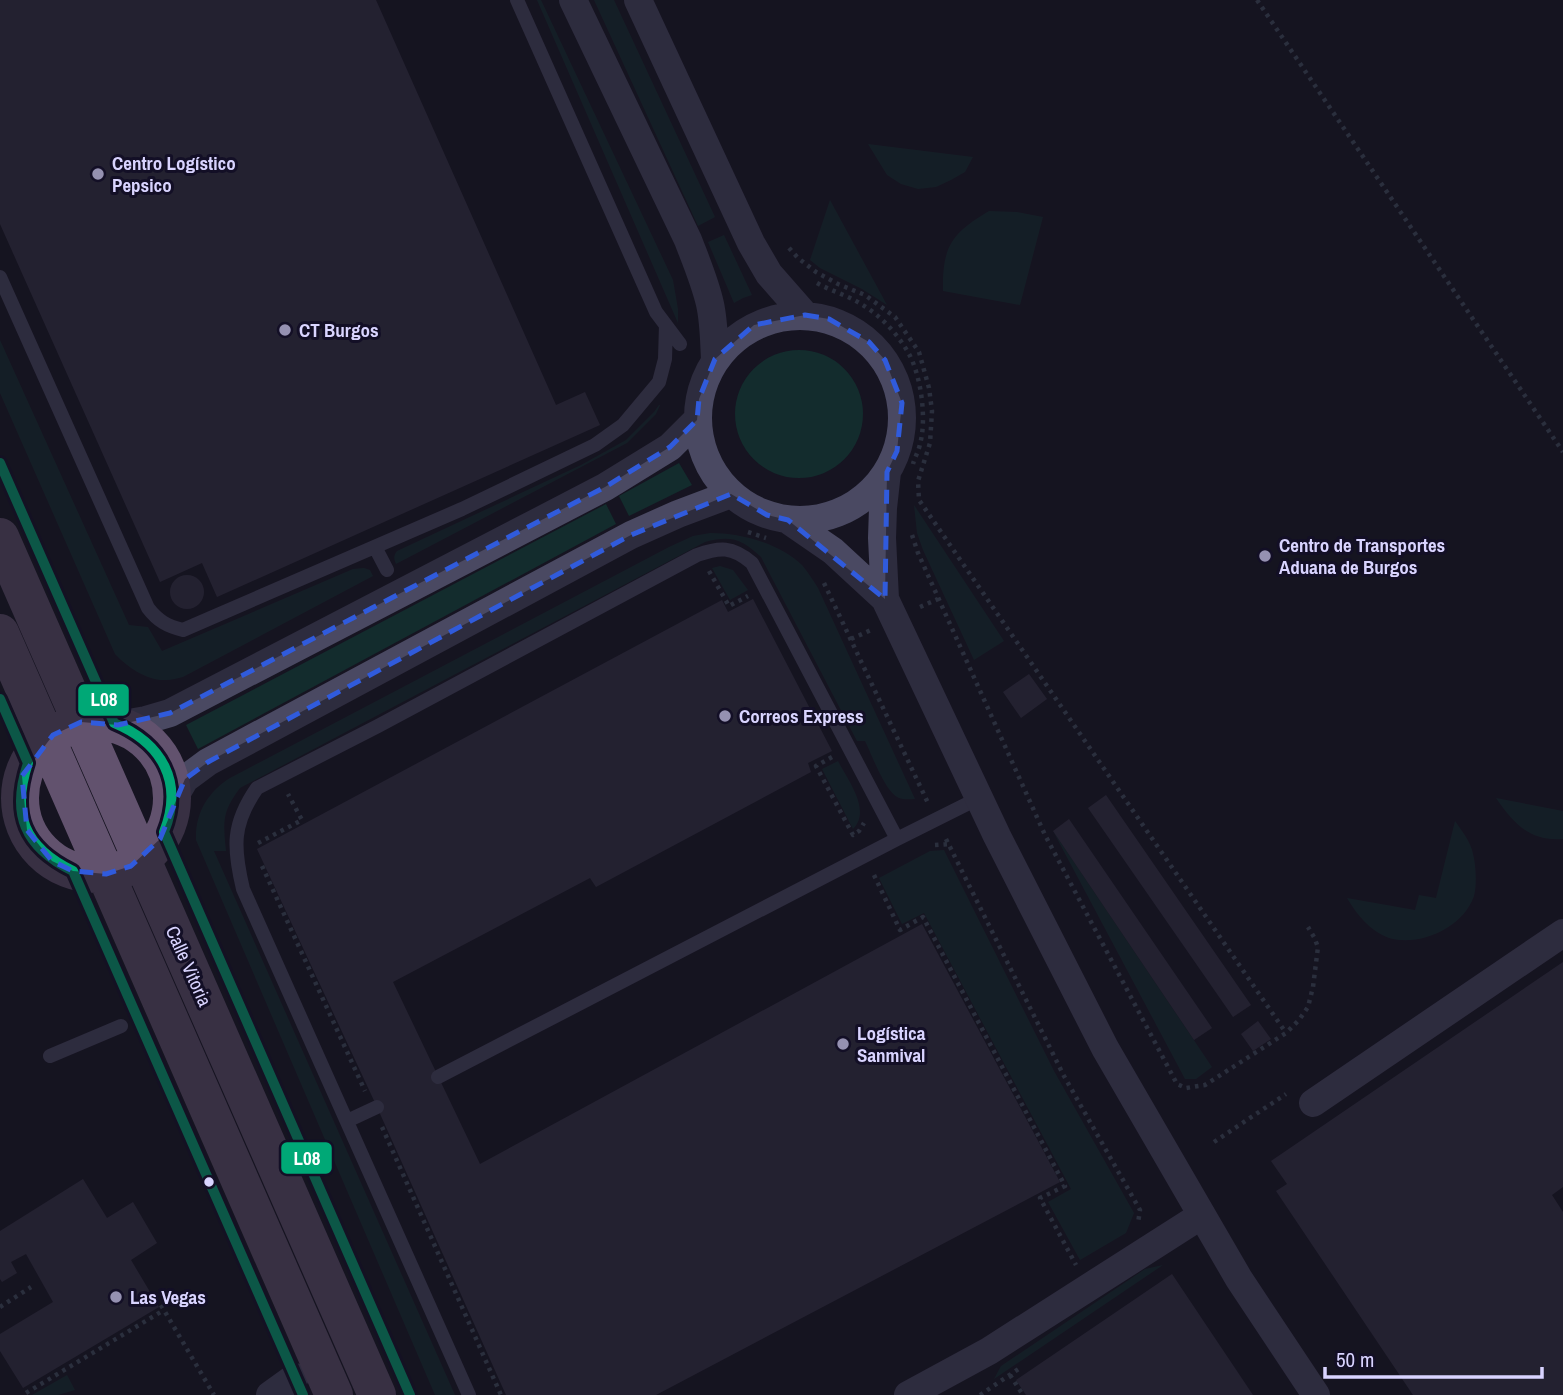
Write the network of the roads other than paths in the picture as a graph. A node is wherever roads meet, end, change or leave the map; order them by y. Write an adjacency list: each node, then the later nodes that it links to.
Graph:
1 (517, 0): 6 (lane)
2 (573, 0): 8 (street)
3 (638, 0): 5 (street)
4 (0, 277): 15 (lane)
5 (805, 315): 8 (street); 11 (street)
6 (666, 325): 7 (lane); 15 (lane)
7 (680, 344)
8 (715, 359): 9 (street)
9 (697, 420): 12 (street); 20 (street)
10 (0, 463): 20 (lane)
11 (899, 470): 13 (street); 17 (street)
12 (731, 494): 13 (street); 23 (street)
13 (779, 529): 17 (street)
14 (0, 537): 20 (highway, Calle Vitoria)
15 (376, 547): 16 (lane)
16 (387, 570)
17 (885, 599): 22 (street)
18 (0, 633): 21 (highway, Calle Vitoria)
19 (0, 699): 21 (lane)
20 (105, 723): 21 (highway); 23 (highway, Calle Vitoria); 23 (highway)
21 (37, 751): 25 (highway, Calle Vitoria); 25 (highway)
22 (979, 798): 24 (lane); 33 (street)
23 (160, 831): 25 (highway); 38 (highway, Calle Vitoria); 39 (lane)
24 (897, 839): 29 (lane); 32 (lane)
25 (89, 873): 35 (lane); 37 (highway, Calle Vitoria)
26 (1563, 933): 30 (street)
27 (121, 1026): 28 (lane)
28 (50, 1056)
29 (438, 1077)
30 (1314, 1103)
31 (377, 1107): 32 (lane)
32 (347, 1121): 40 (lane)
33 (1202, 1216): 34 (street); 42 (street)
34 (955, 1385): 41 (street)
35 (299, 1386): 36 (street)
36 (270, 1395)
37 (334, 1395)
38 (377, 1395)
39 (410, 1395)
40 (469, 1395)
41 (908, 1395)
42 (1316, 1395)

